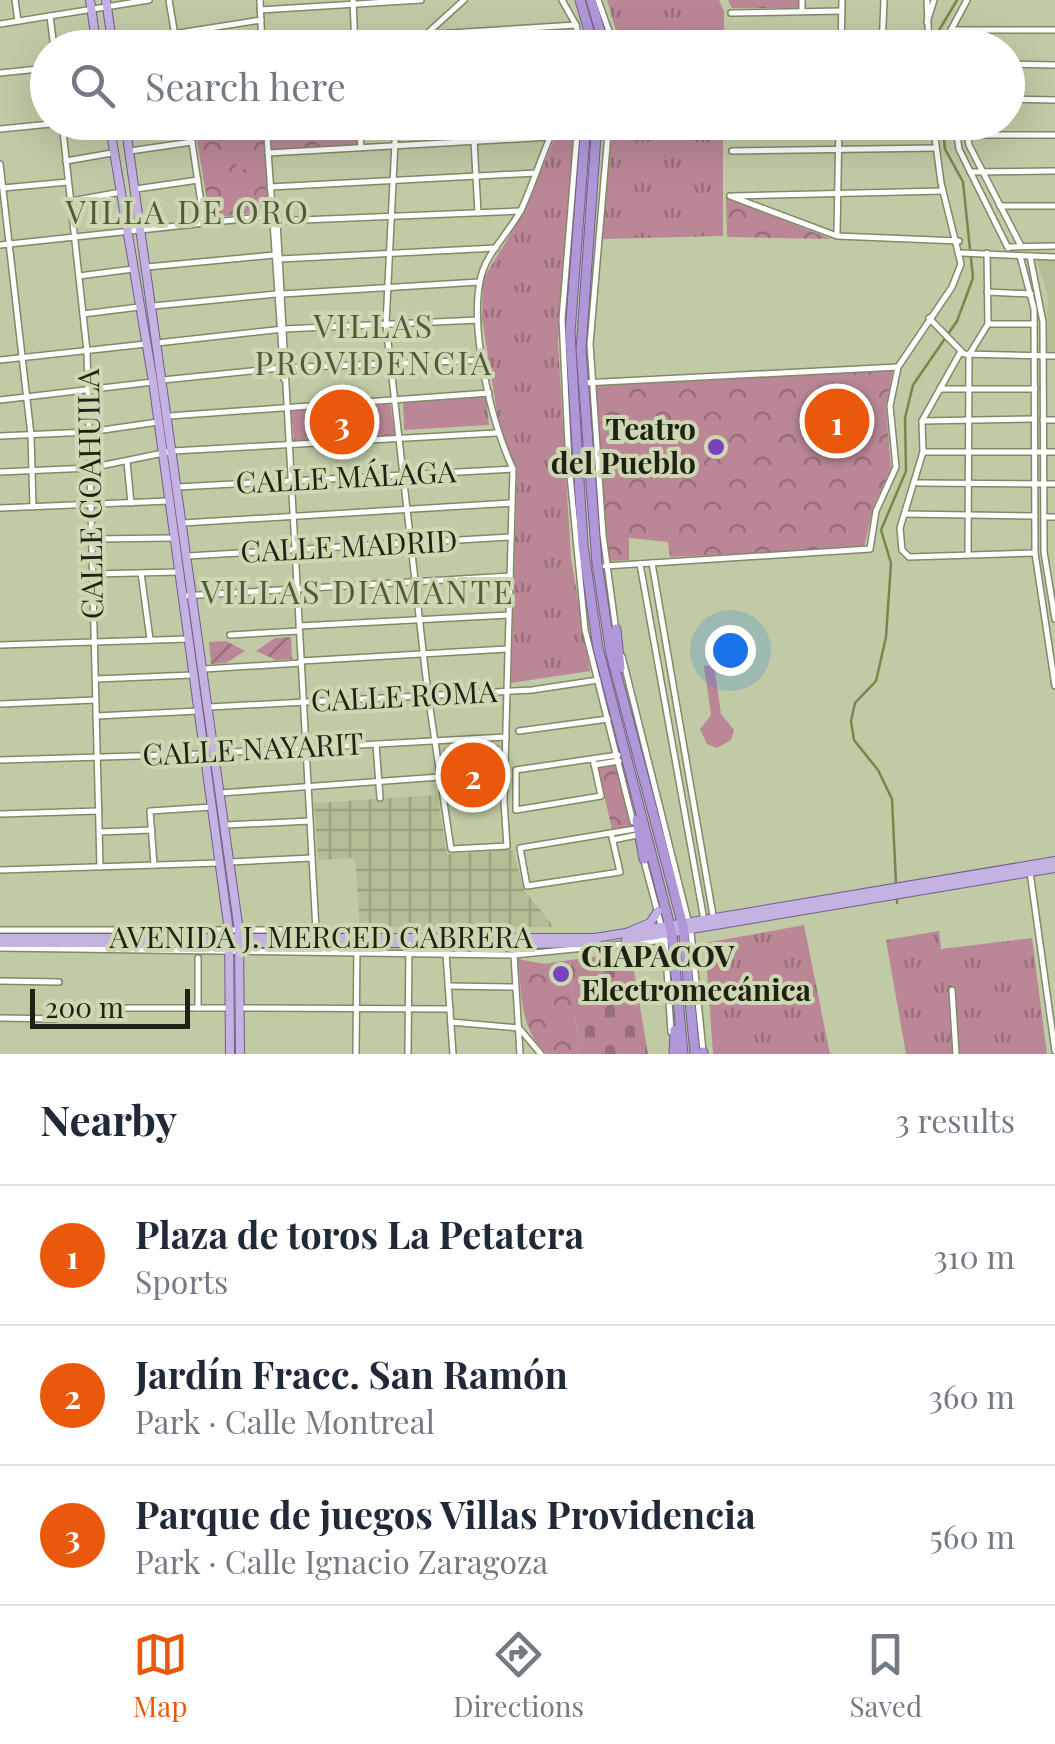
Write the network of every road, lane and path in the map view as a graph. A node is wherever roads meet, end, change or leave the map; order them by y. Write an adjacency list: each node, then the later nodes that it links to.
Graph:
1 (14, 0): 25 (street)
2 (149, 0): 17 (street)
3 (169, 0): 32 (street)
4 (260, 0): 19 (street)
5 (421, 0): 16 (street)
6 (464, 0): 36 (street)
7 (562, 0): 28 (street)
8 (580, 0): 39 (highway)
9 (594, 0): 40 (highway); 41 (street)
10 (802, 0): 21 (street)
11 (842, 0): 20 (street)
12 (884, 0): 43 (street)
13 (927, 0): 26 (street)
14 (934, 0): 26 (street)
15 (968, 0): 45 (street)
16 (353, 2): 19 (street); 35 (street)
17 (106, 3): 18 (street); 31 (main road)
18 (90, 5): 23 (street); 30 (main road)
19 (260, 10): 24 (street)
20 (842, 11): 21 (street); 42 (street)
21 (802, 12): 22 (street)
22 (731, 13)
23 (50, 16): 25 (street); 29 (street)
24 (261, 20): 33 (street); 34 (street)
25 (18, 21): 27 (street)
26 (927, 22): 44 (street)
27 (0, 24)
28 (576, 26): 37 (street); 38 (street)
29 (52, 30)
30 (94, 30)
31 (110, 30)
32 (174, 30)
33 (194, 30)
34 (261, 30)
35 (355, 30)
36 (431, 30)
37 (504, 30)
38 (577, 30)
39 (589, 30)
40 (601, 30)
41 (607, 30)
42 (841, 30)
43 (883, 30)
44 (928, 30)
45 (951, 30): 46 (street)
46 (1055, 30)
47 (1025, 64): 48 (street)
48 (1055, 65)
49 (30, 70): 50 (street)
50 (0, 74)
51 (1025, 99): 52 (street)
52 (1055, 100)
53 (30, 126): 54 (street)
54 (0, 129)
55 (1025, 135): 56 (street)
56 (1055, 135)
57 (64, 140): 83 (street, CALLE COAHUILA)
58 (112, 140): 81 (main road)
59 (127, 140): 79 (main road)
60 (267, 140): 82 (street)
61 (360, 140): 76 (street)
62 (395, 140): 75 (street)
63 (493, 140): 73 (street)
64 (549, 140): 86 (street)
65 (577, 140): 193 (street)
66 (585, 140): 201 (highway)
67 (596, 140): 160 (highway)
68 (607, 140): 160 (street)
69 (838, 140): 78 (street)
70 (935, 140): 77 (street)
71 (957, 140): 87 (street)
72 (968, 140): 88 (street)
73 (474, 141): 75 (street); 89 (street)
74 (192, 142): 79 (street); 90 (street)
75 (395, 146): 76 (street); 91 (street)
76 (360, 148): 82 (street)
77 (936, 148): 78 (street); 96 (street)
78 (838, 150): 80 (street); 98 (street)
79 (129, 151): 95 (main road)
80 (732, 151)
81 (114, 152): 83 (street); 97 (main road)
82 (268, 153): 94 (street)
83 (66, 161): 92 (street, CALLE COAHUILA)
84 (0, 164): 93 (street)
85 (1055, 171): 88 (street)
86 (536, 172): 89 (street); 102 (street)
87 (970, 172): 88 (street); 118 (street)
88 (982, 172): 100 (street)
89 (476, 176): 91 (street); 103 (street)
90 (198, 180): 95 (street); 107 (street)
91 (393, 180): 94 (street); 105 (street)
92 (68, 182): 93 (street); 99 (street, CALLE COAHUILA)
93 (2, 188): 113 (street)
94 (270, 188): 104 (street)
95 (136, 190): 108 (main road)
96 (943, 191): 98 (street); 112 (street)
97 (120, 192): 99 (street); 109 (main road)
98 (838, 194): 110 (street); 110 (street)
99 (70, 201): 111 (street, CALLE COAHUILA)
100 (1000, 206): 101 (street); 114 (street)
101 (1055, 206)
102 (520, 211): 103 (street); 117 (street)
103 (478, 213): 105 (street)
104 (272, 216): 106 (street); 107 (street); 125 (street)
105 (391, 216): 106 (street); 121 (street)
106 (278, 221): 125 (street)
107 (204, 223): 108 (street)
108 (142, 230): 109 (street); 127 (main road)
109 (127, 231): 111 (street); 128 (main road)
110 (836, 236): 112 (street)
111 (74, 237): 113 (street); 129 (street, CALLE COAHUILA)
112 (959, 242): 119 (street)
113 (8, 244): 115 (street); 152 (street)
114 (1020, 244): 116 (street); 118 (street)
115 (0, 245)
116 (1055, 246)
117 (496, 248): 121 (street); 130 (street)
118 (1008, 248): 122 (street)
119 (962, 252): 120 (street); 138 (street)
120 (987, 253): 122 (street); 132 (street)
121 (389, 254): 125 (street); 131 (street)
122 (1001, 254): 123 (street)
123 (1020, 256): 124 (street); 134 (street)
124 (1030, 256): 126 (street); 150 (street)
125 (277, 257): 127 (street); 133 (street)
126 (1055, 257)
127 (147, 267): 135 (main road)
128 (133, 268): 129 (street); 136 (main road)
129 (79, 276): 137 (street, CALLE COAHUILA)
130 (479, 282): 131 (street); 139 (street)
131 (388, 288): 133 (street); 140 (street)
132 (988, 292): 134 (street); 141 (street)
133 (279, 294): 135 (street); 143 (street)
134 (1031, 294): 142 (street)
135 (153, 306): 144 (main road)
136 (139, 307): 137 (street); 145 (main road)
137 (83, 314): 146 (street, CALLE COAHUILA)
138 (929, 318): 147 (street); 156 (street)
139 (478, 320): 140 (street); 154 (street)
140 (386, 324): 143 (street); 155 (street)
141 (988, 324): 142 (street); 148 (street)
142 (1034, 324): 149 (street)
143 (281, 329): 144 (street); 157 (street)
144 (158, 343): 145 (street); 158 (main road)
145 (146, 344): 146 (street); 159 (main road)
146 (87, 351): 152 (street); 166 (street, CALLE COAHUILA)
147 (960, 353): 148 (street); 161 (street)
148 (968, 356): 149 (street); 162 (street)
149 (1034, 356): 150 (street); 163 (street)
150 (1043, 356): 151 (street); 164 (street)
151 (1055, 356)
152 (21, 358): 153 (street); 168 (street)
153 (0, 360)
154 (485, 360): 155 (street); 167 (street)
155 (390, 365): 157 (street); 169 (street)
156 (898, 367): 160 (street); 231 (street)
157 (283, 369): 158 (street); 171 (street)
158 (164, 380): 172 (main road)
159 (152, 382): 166 (street); 178 (main road)
160 (587, 382): 233 (highway)
161 (940, 389): 162 (street); 174 (street)
162 (969, 389): 163 (street); 175 (street)
163 (1035, 389): 173 (street)
164 (1043, 389): 165 (street); 176 (street)
165 (1055, 389)
166 (88, 390): 168 (street); 179 (street, CALLE COAHUILA)
167 (489, 393): 169 (street); 180 (street)
168 (26, 397): 170 (street); 181 (street)
169 (394, 398): 171 (street); 183 (street)
170 (0, 400)
171 (286, 406): 172 (street); 184 (street)
172 (169, 416): 185 (main road)
173 (1034, 418): 175 (street); 188 (street)
174 (922, 420): 175 (street); 186 (street)
175 (970, 420): 187 (street)
176 (1043, 420): 177 (street); 189 (street)
177 (1055, 420)
178 (158, 422): 179 (street); 191 (main road)
179 (89, 432): 181 (street); 194 (street, CALLE COAHUILA)
180 (496, 433): 183 (street); 195 (street)
181 (30, 435): 182 (street); 196 (street)
182 (0, 436)
183 (398, 437): 184 (street); 198 (street)
184 (288, 444): 185 (street); 199 (street)
185 (173, 451): 191 (street); 206 (main road)
186 (923, 452): 187 (street); 200 (street)
187 (970, 452): 188 (street); 202 (street)
188 (1034, 452): 189 (street); 203 (street)
189 (1043, 452): 190 (street); 204 (street)
190 (1055, 452)
191 (162, 456): 192 (street); 207 (main road)
192 (127, 462): 194 (street); 208 (street)
193 (569, 465): 201 (highway); 261 (street)
194 (90, 468): 196 (street); 210 (street, CALLE COAHUILA)
195 (513, 468): 198 (street, CALLE MÁLAGA); 209 (street)
196 (32, 471): 197 (street); 211 (street)
197 (0, 472)
198 (403, 474): 199 (street, CALLE MÁLAGA); 213 (street)
199 (290, 481): 206 (street, CALLE MÁLAGA); 217 (street)
200 (918, 483): 202 (street); 214 (street)
201 (578, 484): 288 (highway)
202 (970, 484): 203 (street); 215 (street)
203 (1034, 484): 204 (street); 216 (street)
204 (1043, 484): 205 (street); 218 (street)
205 (1055, 484)
206 (178, 487): 220 (main road)
207 (169, 501): 208 (street); 222 (main road)
208 (131, 503): 210 (street)
209 (512, 503): 213 (street); 221 (street)
210 (91, 504): 211 (street); 223 (street, CALLE COAHUILA)
211 (34, 506): 212 (street)
212 (0, 508)
213 (407, 510): 217 (street); 224 (street)
214 (905, 514): 215 (street); 229 (street)
215 (969, 515): 216 (street); 229 (street)
216 (1034, 516): 228 (street)
217 (292, 517): 220 (street); 225 (street)
218 (1044, 517): 219 (street); 226 (street)
219 (1055, 517)
220 (183, 523): 230 (main road)
221 (511, 537): 224 (street, CALLE MADRID); 237 (street)
222 (174, 538): 223 (street); 234 (main road)
223 (92, 539): 236 (street, CALLE COAHUILA)
224 (410, 543): 225 (street, CALLE MADRID); 238 (street)
225 (294, 550): 230 (street, CALLE MADRID); 239 (street)
226 (1044, 552): 227 (street); 243 (street)
227 (1055, 552)
228 (1034, 553): 229 (street); 249 (street)
229 (968, 554)
230 (188, 556): 240 (main road)
231 (652, 563): 232 (street); 258 (street)
232 (640, 564): 233 (street); 258 (street)
233 (602, 566): 246 (street); 263 (highway)
234 (179, 572): 235 (street); 241 (main road)
235 (141, 573): 236 (street); 251 (street)
236 (93, 574): 252 (street, CALLE COAHUILA)
237 (510, 576): 238 (street); 242 (street)
238 (415, 582): 239 (street); 244 (street)
239 (296, 589): 240 (street); 245 (street)
240 (193, 595): 241 (street); 257 (main road)
241 (182, 596): 250 (main road)
242 (509, 615): 244 (street); 254 (street)
243 (1055, 618)
244 (419, 620): 245 (street); 255 (street)
245 (299, 629): 247 (street); 256 (street)
246 (616, 629): 263 (highway); 310 (street)
247 (230, 635)
248 (1055, 636): 249 (street)
249 (1046, 638): 262 (street)
250 (188, 639): 251 (street); 259 (main road)
251 (150, 640): 252 (street)
252 (94, 642): 253 (street); 260 (street, CALLE COAHUILA)
253 (0, 645)
254 (508, 650): 255 (street); 264 (street)
255 (423, 654): 256 (street); 265 (street)
256 (301, 662): 257 (street); 267 (street)
257 (204, 669): 269 (main road)
258 (664, 672): 309 (street)
259 (193, 675): 260 (street); 270 (main road)
260 (96, 679): 266 (street, CALLE COAHUILA)
261 (598, 680): 264 (street, CALLE ROMA); 272 (street)
262 (1055, 686)
263 (622, 691): 310 (highway)
264 (507, 692): 265 (street, CALLE ROMA); 274 (street)
265 (428, 696): 267 (street, CALLE ROMA); 275 (street)
266 (96, 700): 268 (street); 271 (street, CALLE COAHUILA)
267 (303, 702): 269 (street, CALLE ROMA); 277 (street)
268 (0, 704)
269 (209, 706): 278 (main road)
270 (198, 711): 271 (street); 279 (main road)
271 (96, 716): 280 (street, CALLE COAHUILA)
272 (608, 719): 273 (street); 281 (street)
273 (519, 731)
274 (506, 737): 275 (street, CALLE NAYARIT); 284 (street)
275 (434, 741): 276 (street, CALLE NAYARIT); 284 (street)
276 (376, 744): 277 (street, CALLE NAYARIT); 285 (street)
277 (306, 748): 278 (street, CALLE NAYARIT); 286 (street)
278 (215, 753): 279 (street, CALLE NAYARIT); 287 (main road)
279 (204, 754): 280 (street, CALLE NAYARIT); 290 (main road)
280 (98, 757): 282 (street, CALLE NAYARIT); 291 (street, CALLE COAHUILA)
281 (618, 758): 283 (street); 297 (street)
282 (0, 760)
283 (594, 762): 283 (street)
284 (440, 777): 285 (street)
285 (379, 782): 286 (street); 289 (street)
286 (308, 787): 287 (street); 293 (street)
287 (220, 793): 294 (main road)
288 (636, 797): 300 (highway); 312 (highway)
289 (380, 798)
290 (212, 806): 295 (street); 302 (main road)
291 (99, 811): 292 (street); 296 (street, CALLE COAHUILA)
292 (0, 814)
293 (310, 821): 294 (street); 299 (street)
294 (225, 825): 301 (main road)
295 (152, 830): 296 (street); 304 (street)
296 (100, 832): 305 (street, CALLE COAHUILA)
297 (636, 832): 298 (street); 300 (street)
298 (612, 837): 298 (street)
299 (312, 858): 301 (street); 313 (street)
300 (644, 859): 308 (street)
301 (230, 862): 315 (main road)
302 (219, 863): 304 (street); 315 (main road)
303 (1055, 864): 307 (main road); 309 (main road)
304 (154, 865): 305 (street)
305 (100, 867): 306 (street)
306 (0, 870)
307 (1030, 872): 309 (main road); 340 (street)
308 (658, 911): 312 (street); 314 (main road)
309 (710, 926): 310 (main road)
310 (687, 929): 312 (main road, AVENIDA J. MERCED CABRERA); 350 (highway)
311 (0, 930): 315 (street)
312 (667, 933): 314 (main road, AVENIDA J. MERCED CABRERA); 316 (street); 329 (highway); 348 (street)
313 (319, 936): 315 (main road, AVENIDA J. MERCED CABRERA); 318 (main road, AVENIDA J. MERCED CABRERA)
314 (627, 938): 316 (street); 318 (main road, AVENIDA J. MERCED CABRERA); 319 (street); 320 (main road, AVENIDA J. MERCED CABRERA)
315 (235, 940): 317 (main road, AVENIDA J. MERCED CABRERA); 318 (street); 332 (main road)
316 (645, 942): 319 (street)
317 (0, 943)
318 (357, 944): 320 (main road, AVENIDA J. MERCED CABRERA); 333 (street)
319 (611, 947): 322 (street)
320 (409, 948): 321 (street); 334 (street)
321 (446, 954): 322 (street); 326 (street)
322 (514, 954): 327 (street)
323 (198, 958): 331 (street)
324 (0, 981): 325 (street)
325 (59, 982)
326 (448, 986): 327 (street); 335 (street)
327 (516, 987): 339 (street)
328 (952, 990): 351 (street)
329 (677, 993): 348 (highway); 349 (highway)
330 (127, 1008): 331 (street)
331 (198, 1008): 332 (street)
332 (234, 1008): 333 (street); 341 (main road); 342 (main road)
333 (356, 1009): 334 (street); 343 (street)
334 (408, 1009): 335 (street); 344 (street)
335 (450, 1009): 338 (street)
336 (0, 1018): 337 (street)
337 (59, 1019)
338 (451, 1022): 339 (street); 345 (street)
339 (519, 1028): 346 (street); 347 (street)
340 (1055, 1051)
341 (230, 1054)
342 (240, 1054)
343 (356, 1054)
344 (408, 1054)
345 (453, 1054)
346 (520, 1054)
347 (542, 1054)
348 (674, 1054)
349 (683, 1054)
350 (701, 1054)
351 (956, 1054)

